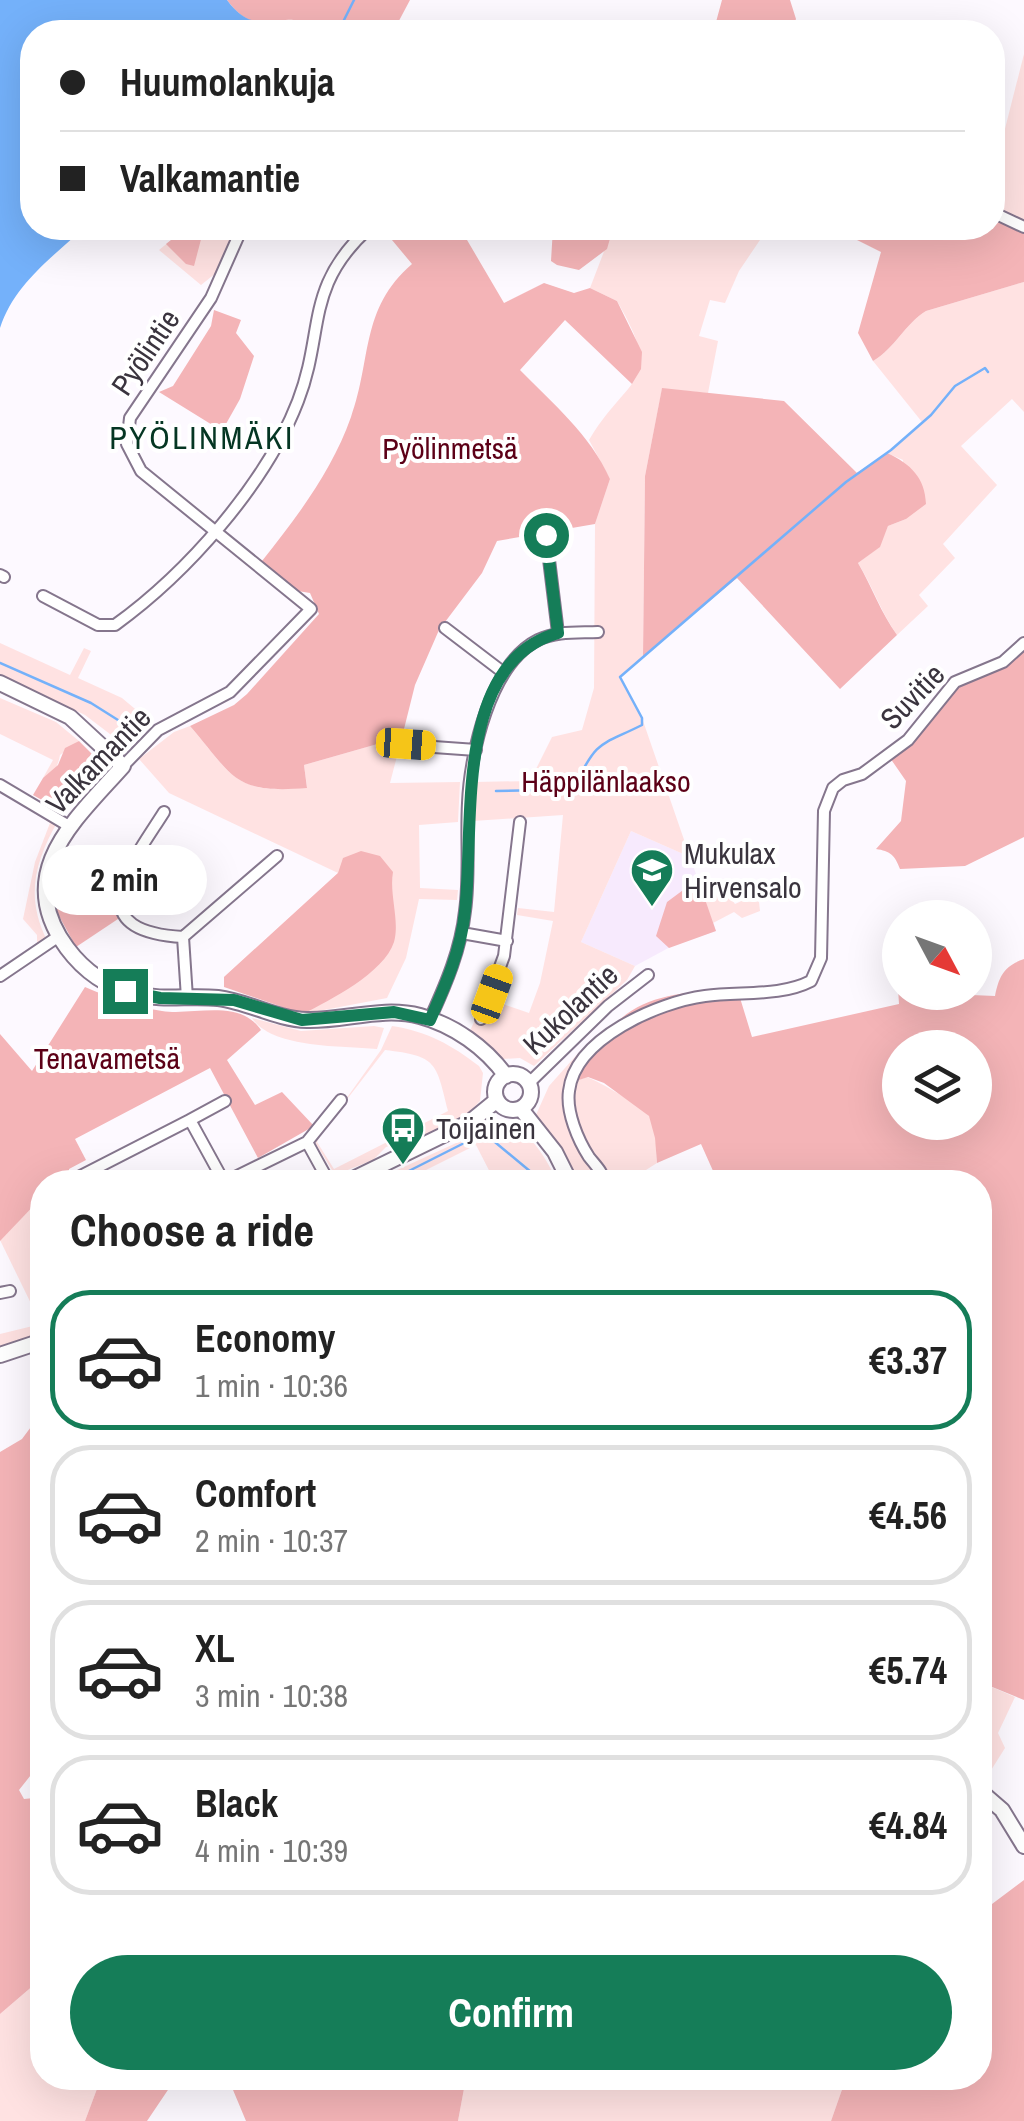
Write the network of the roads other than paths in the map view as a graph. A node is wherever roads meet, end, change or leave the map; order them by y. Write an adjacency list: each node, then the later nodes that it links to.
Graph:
1 (237, 240): 3 (street, Pyölintie)
2 (358, 240): 3 (street)
3 (215, 530): 5 (street); 6 (street, Pyölintie)
4 (546, 535): 9 (street)
5 (43, 596)
6 (311, 609): 15 (street, Valkamantie)
7 (445, 628): 11 (street)
8 (598, 632): 9 (street)
9 (558, 633): 11 (street)
10 (1024, 642): 44 (street, Suvitie)
11 (504, 673): 14 (street)
12 (0, 683): 15 (street)
13 (406, 744): 14 (street)
14 (476, 750): 21 (street)
15 (123, 766): 19 (street, Valkamantie)
16 (0, 785): 19 (street)
17 (164, 812): 23 (street)
18 (520, 822): 24 (street)
19 (69, 826): 22 (street, Valkamantie)
20 (277, 856): 23 (street)
21 (462, 932): 24 (street); 29 (street)
22 (59, 936): 26 (street); 27 (street, Valkamantie)
23 (183, 936): 27 (street)
24 (507, 941): 28 (street)
25 (648, 975): 31 (street, Kukolantie)
26 (0, 976)
27 (187, 998): 29 (street, Valkamantie)
28 (480, 1019)
29 (430, 1020): 30 (street, Valkamantie)
30 (506, 1076): 31 (street); 33 (street)
31 (529, 1083): 35 (street)
32 (341, 1100): 37 (street)
33 (496, 1100): 35 (street); 42 (street)
34 (225, 1101): 36 (street)
35 (522, 1109): 43 (street)
36 (190, 1120): 38 (street); 39 (street)
37 (307, 1142): 40 (street); 41 (street)
38 (92, 1170)
39 (218, 1170)
40 (250, 1170)
41 (322, 1170)
42 (371, 1170)
43 (564, 1170)
44 (598, 1170)
45 (30, 1345): 46 (street)
46 (0, 1355)
47 (992, 1801): 48 (street)
48 (1024, 1846)

